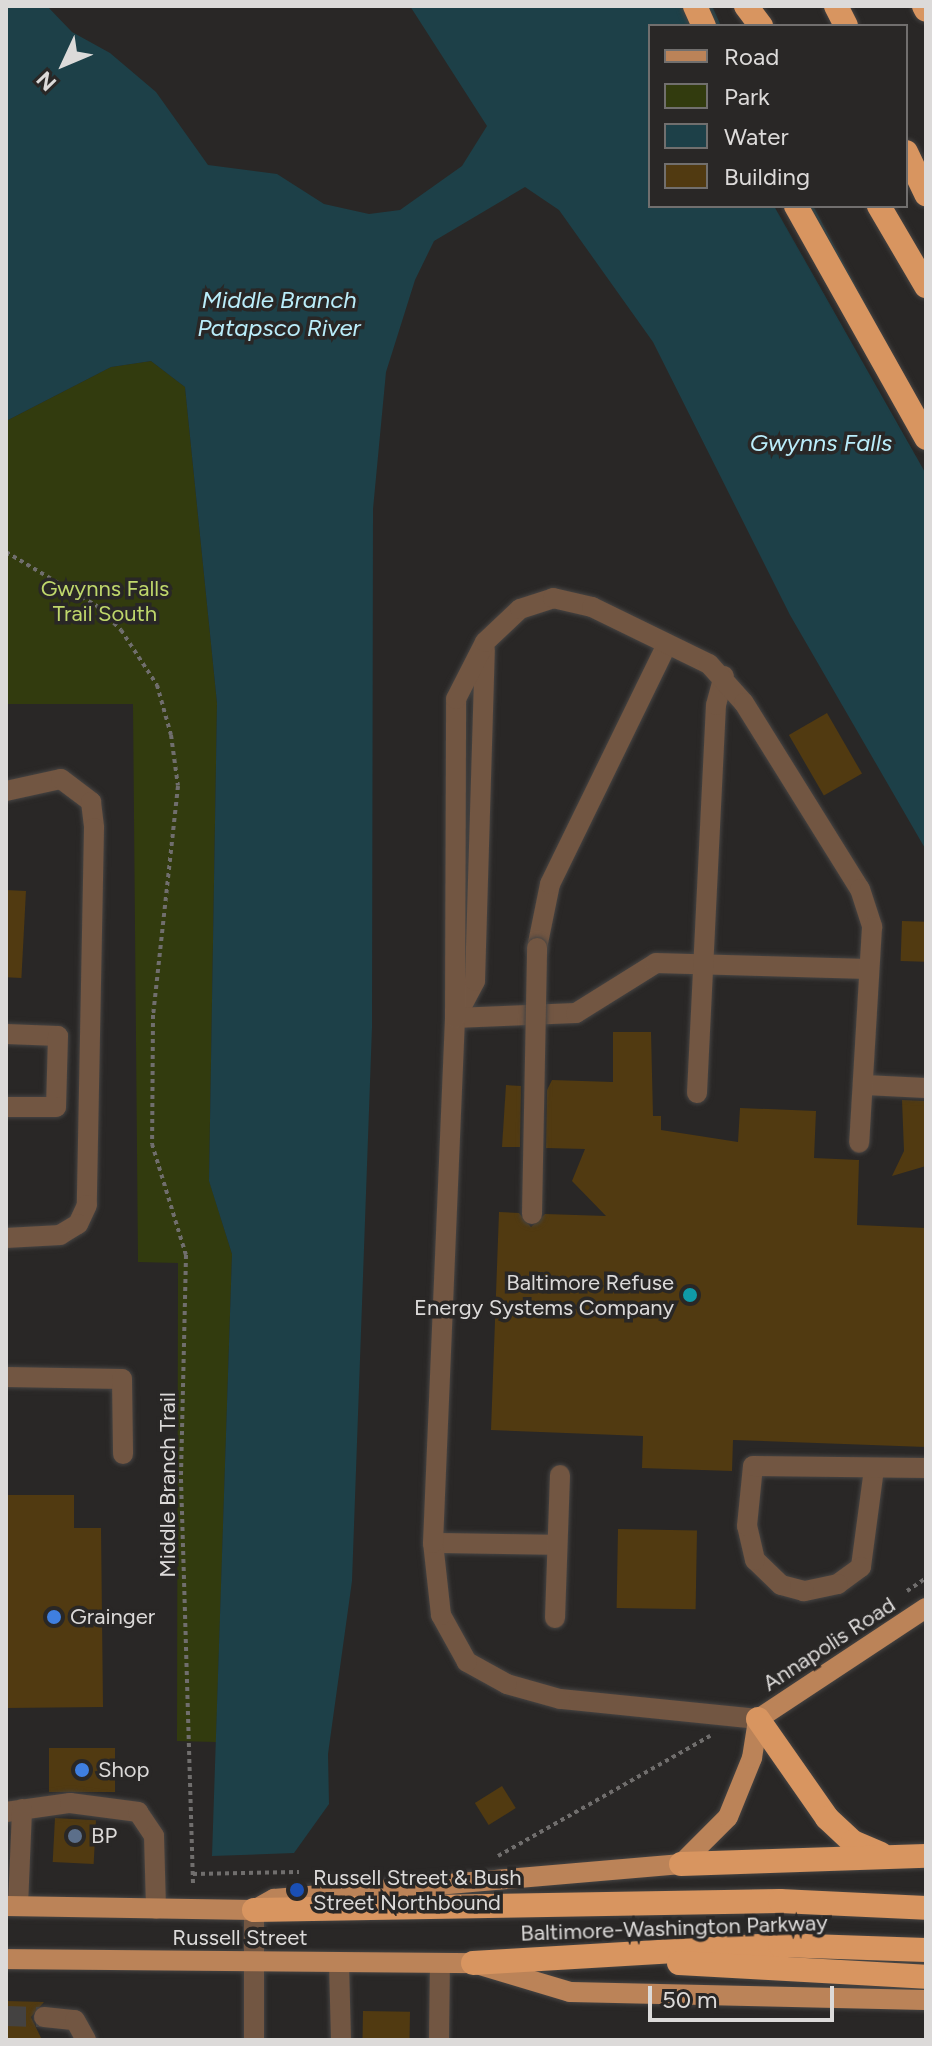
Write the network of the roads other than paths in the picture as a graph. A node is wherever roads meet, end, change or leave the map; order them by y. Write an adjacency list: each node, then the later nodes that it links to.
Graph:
1 (746, 6): 3 (highway)
2 (836, 6): 4 (highway)
3 (760, 24)
4 (845, 24)
5 (908, 156): 6 (highway)
6 (926, 194)
7 (797, 208): 10 (highway)
8 (880, 208): 9 (highway)
9 (926, 286)
10 (926, 438)
11 (485, 642): 12 (street); 17 (street); 17 (street)
12 (667, 644): 13 (street); 24 (street, bridge)
13 (724, 676): 15 (street); 16 (street)
14 (6, 791): 25 (street)
15 (707, 960): 16 (street); 17 (street); 21 (street)
16 (867, 969): 19 (street)
17 (455, 1018): 31 (street)
18 (6, 1034): 22 (street)
19 (865, 1085): 20 (street); 23 (street)
20 (926, 1088)
21 (697, 1093)
22 (6, 1107)
23 (859, 1143)
24 (532, 1214)
25 (6, 1238)
26 (6, 1377): 27 (street)
27 (123, 1454)
28 (926, 1468): 29 (street)
29 (874, 1469): 29 (street)
30 (560, 1475): 32 (street)
31 (433, 1543): 32 (street); 35 (street)
32 (557, 1545): 34 (street)
33 (926, 1608): 35 (main road, Annapolis Road)
34 (555, 1618)
35 (747, 1718): 38 (highway); 39 (main road)
36 (14, 1810): 40 (street); 42 (street)
37 (926, 1856): 38 (highway)
38 (887, 1857): 39 (highway)
39 (681, 1864): 43 (main road)
40 (12, 1906): 42 (main road)
41 (926, 1908): 43 (highway)
42 (156, 1909): 43 (main road)
43 (254, 1910): 47 (street)
44 (926, 1950): 45 (highway, Baltimore-Washington Parkway)
45 (633, 1956): 50 (highway, Baltimore-Washington Parkway); 51 (highway)
46 (6, 1959): 47 (main road, Russell Street)
47 (253, 1963): 48 (main road, Russell Street); 55 (street)
48 (339, 1963): 49 (main road, Russell Street); 56 (street)
49 (440, 1963): 50 (main road, Russell Street); 57 (street)
50 (473, 1963): 52 (main road, Russell Street)
51 (926, 1977)
52 (926, 2000)
53 (44, 2017): 54 (street)
54 (86, 2040)
55 (254, 2040)
56 (341, 2040)
57 (439, 2040)

